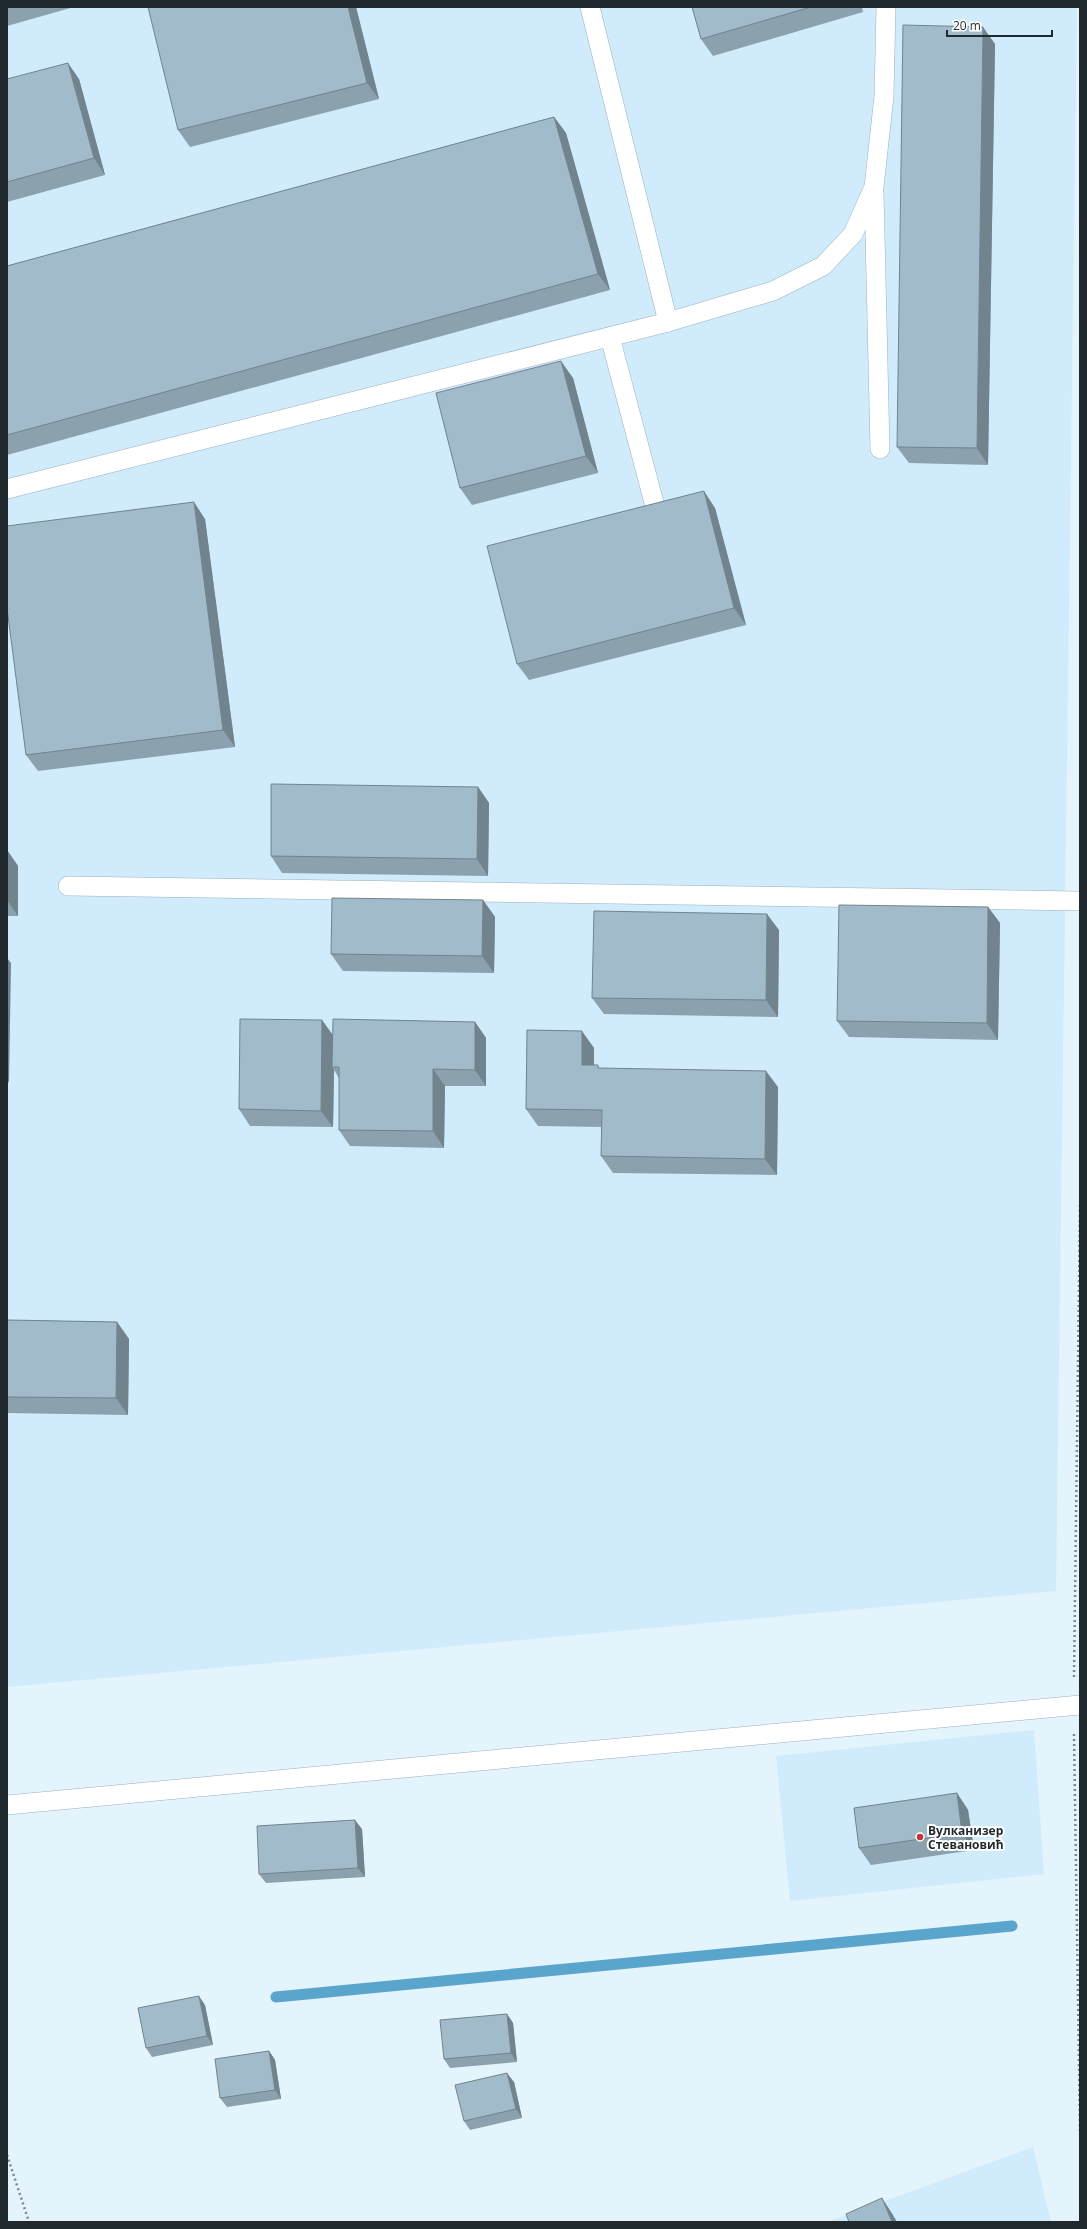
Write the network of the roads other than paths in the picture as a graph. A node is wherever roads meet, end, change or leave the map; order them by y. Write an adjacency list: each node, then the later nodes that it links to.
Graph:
1 (590, 7): 4 (lane)
2 (886, 7): 3 (lane)
3 (874, 188): 4 (lane); 6 (lane)
4 (668, 322): 5 (lane)
5 (610, 337): 7 (lane); 8 (lane)
6 (880, 449)
7 (7, 489)
8 (657, 514)
9 (68, 886): 10 (lane)
10 (1080, 901)
11 (1077, 1705): 12 (lane)
12 (7, 1805)

